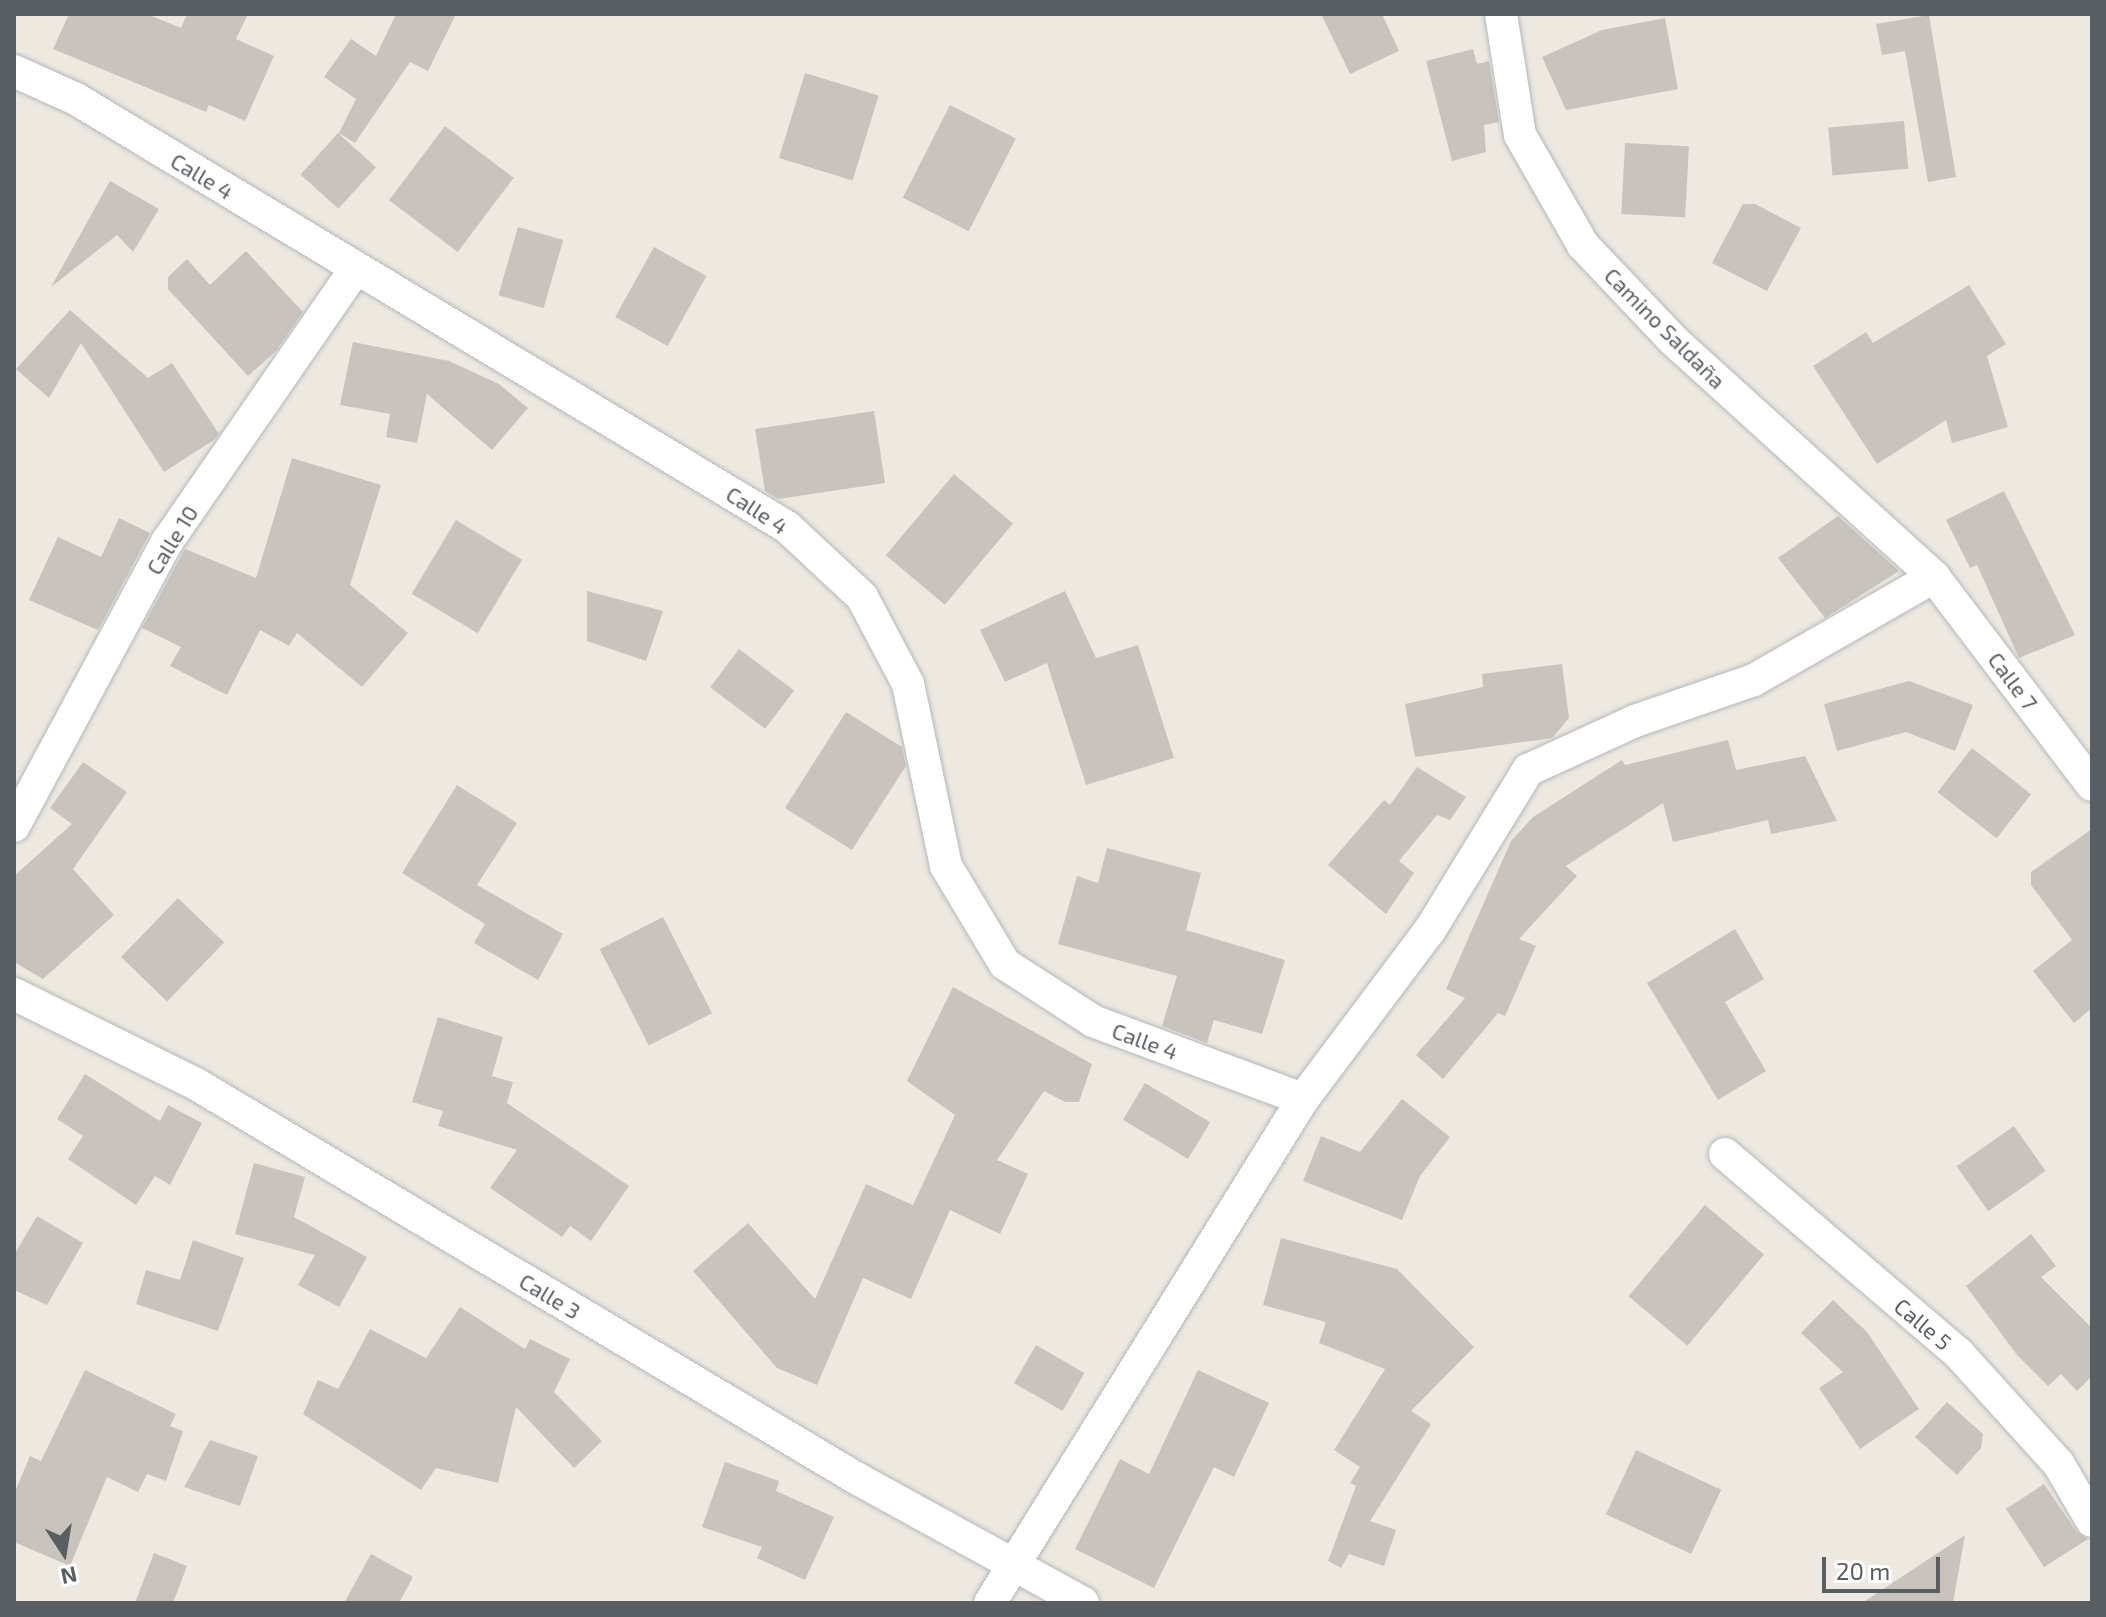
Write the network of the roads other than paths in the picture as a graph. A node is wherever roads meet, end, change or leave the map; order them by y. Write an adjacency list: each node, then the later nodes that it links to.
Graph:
1 (1501, 14): 4 (street, Camino Saldaña)
2 (14, 71): 3 (street, Calle 4)
3 (355, 269): 6 (street, Calle 10); 8 (street, Calle 4)
4 (1934, 577): 5 (street, Calle 7); 8 (street)
5 (2092, 785)
6 (14, 826)
7 (14, 994): 11 (street, Calle 3)
8 (1303, 1099): 11 (street)
9 (1725, 1154): 10 (street, Calle 5)
10 (2092, 1521)
11 (1013, 1565): 12 (street); 13 (street, Calle 3)
12 (990, 1603)
13 (1083, 1603)

